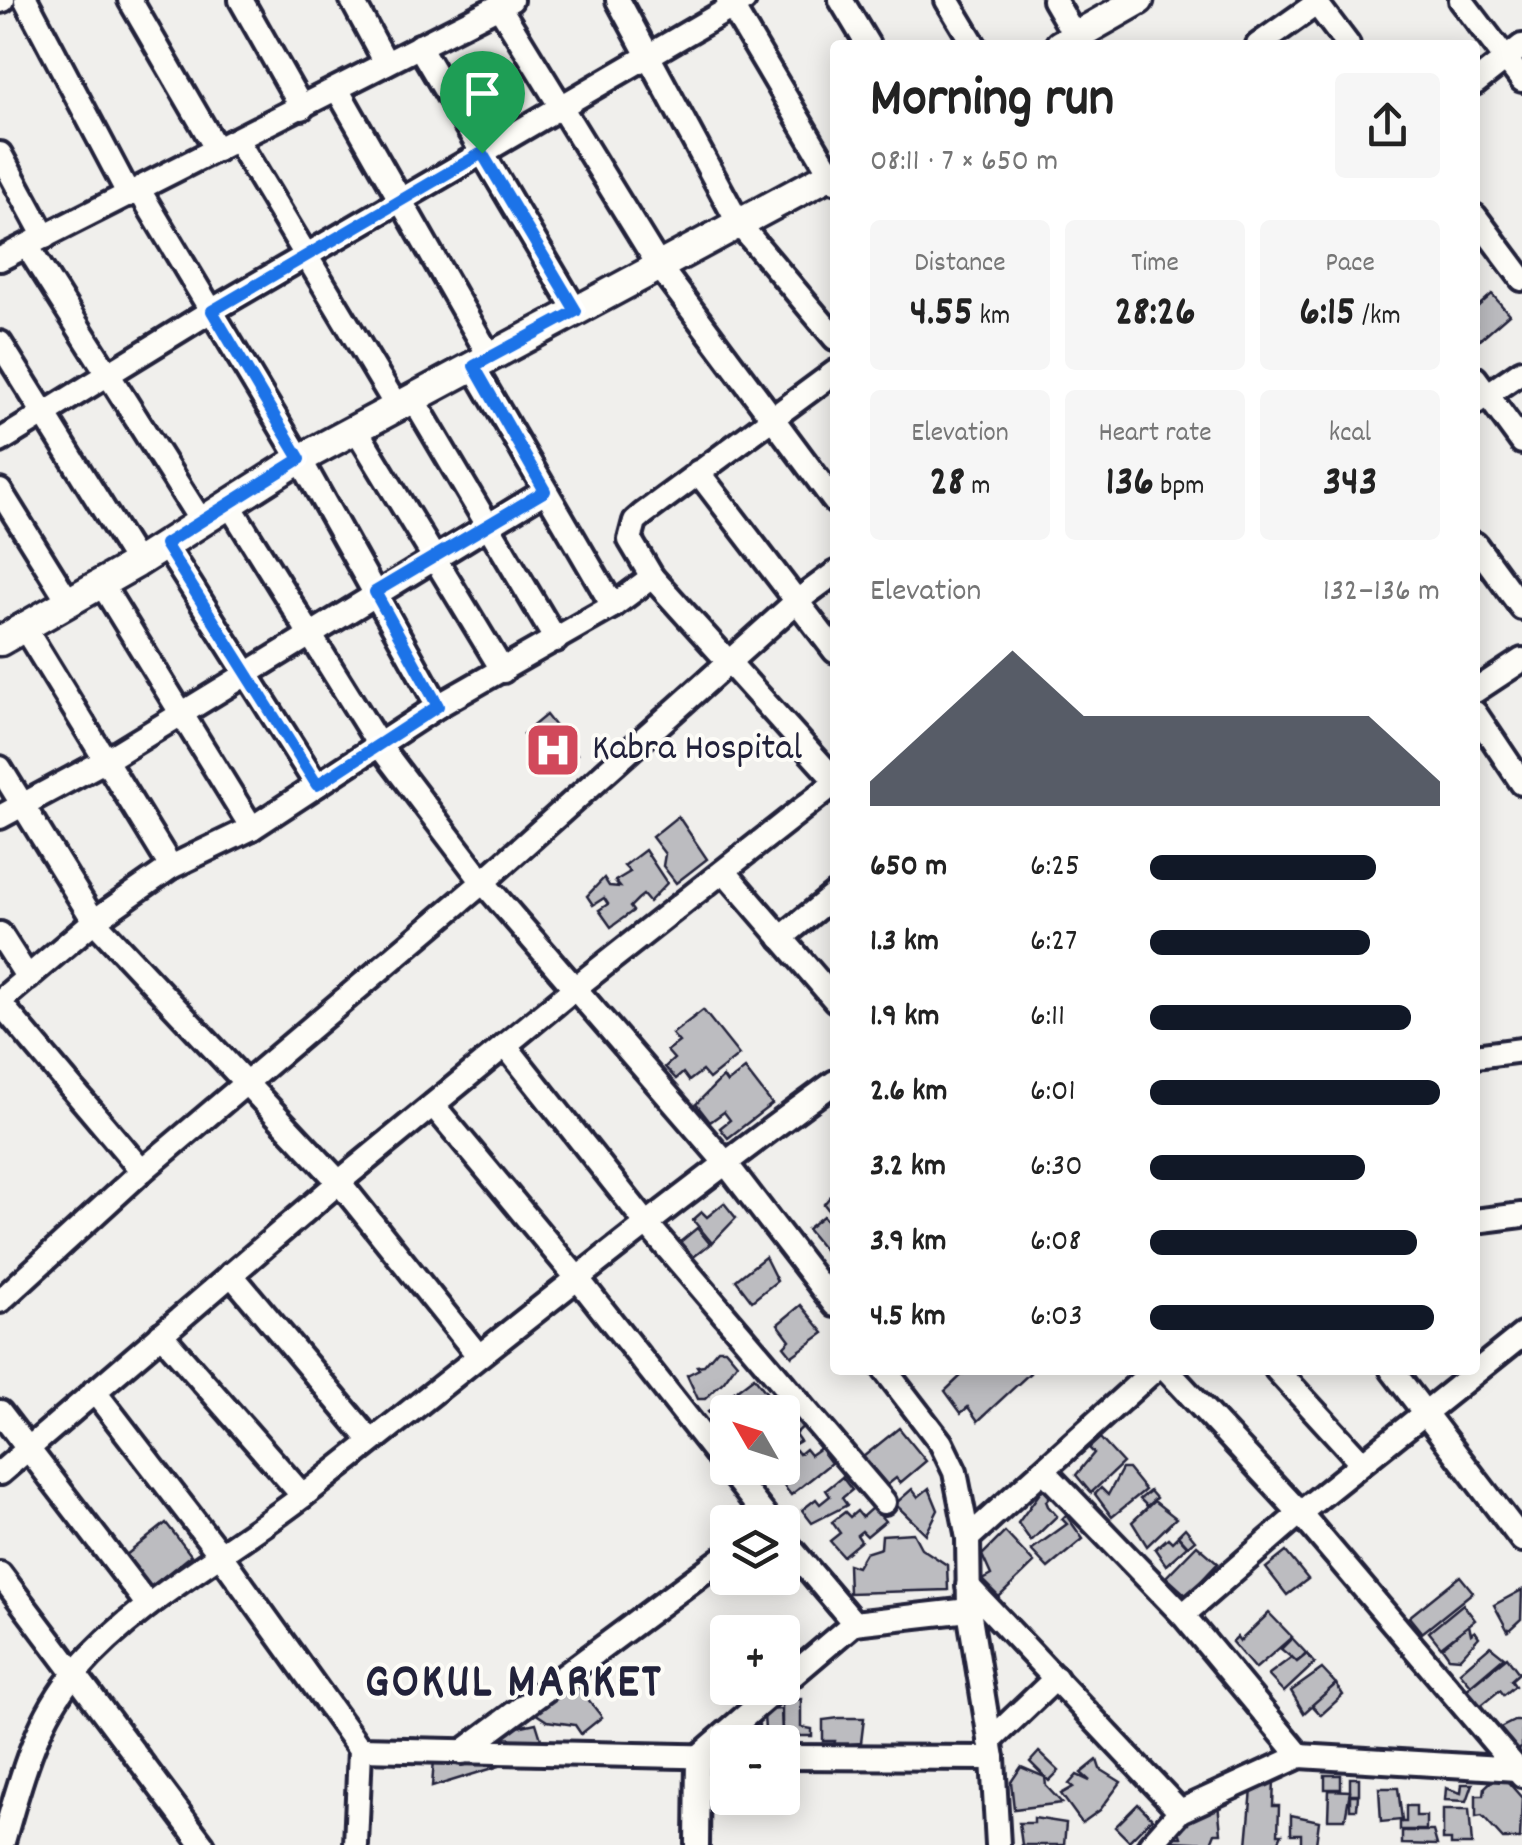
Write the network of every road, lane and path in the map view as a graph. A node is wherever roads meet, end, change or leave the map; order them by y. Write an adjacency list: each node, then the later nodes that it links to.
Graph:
1 (26, 0): 35 (street)
2 (130, 0): 30 (street)
3 (241, 0): 29 (street)
4 (352, 0): 24 (street)
5 (618, 0): 23 (street)
6 (841, 0): 15 (street)
7 (947, 0): 16 (street)
8 (1054, 0): 17 (street)
9 (1139, 0): 18 (main road)
10 (1461, 0): 22 (street)
11 (734, 2): 23 (street); 33 (street)
12 (1315, 2): 19 (street); 20 (street)
13 (505, 3): 14 (street); 28 (street)
14 (462, 10): 21 (street)
15 (865, 40)
16 (971, 40)
17 (1068, 40)
18 (1070, 40)
19 (1265, 40)
20 (1344, 40)
21 (419, 46): 24 (street); 31 (street)
22 (1514, 52): 25 (street); 26 (street)
23 (650, 55): 28 (street); 38 (street)
24 (386, 63): 27 (street)
25 (1480, 79)
26 (1522, 80)
27 (337, 89): 29 (street); 36 (street)
28 (562, 106): 31 (street); 42 (street)
29 (302, 108): 30 (street)
30 (227, 146): 35 (street); 40 (street)
31 (482, 153): 36 (street); 45 (street)
32 (0, 154): 39 (street)
33 (830, 171)
34 (830, 178): 38 (main road)
35 (134, 192): 39 (street); 44 (street)
36 (402, 200): 40 (street); 48 (street)
37 (1480, 223): 43 (street)
38 (739, 224): 42 (main road); 46 (street)
39 (36, 241): 41 (street); 50 (street)
40 (306, 256): 44 (street); 54 (street)
41 (0, 259)
42 (659, 266): 45 (main road); 56 (street)
43 (1522, 279)
44 (212, 311): 50 (street); 60 (street)
45 (576, 311): 48 (main road)
46 (830, 332)
47 (0, 343): 55 (street)
48 (482, 362): 54 (main road); 63 (street)
49 (1522, 371): 52 (street)
50 (108, 374): 55 (street); 66 (street)
51 (830, 375): 56 (street)
52 (1480, 392)
53 (1480, 393): 59 (street)
54 (405, 403): 57 (main road); 67 (street)
55 (44, 412): 58 (street); 71 (street)
56 (774, 414): 61 (street); 64 (street)
57 (356, 429): 60 (main road); 70 (street)
58 (0, 440)
59 (1522, 442)
60 (300, 459): 65 (main road); 75 (street)
61 (698, 472): 72 (street); 76 (street)
62 (0, 491): 77 (street)
63 (545, 491): 67 (street); 78 (street)
64 (830, 495)
65 (229, 504): 66 (main road); 80 (street)
66 (201, 521): 68 (main road)
67 (489, 526): 70 (street); 82 (street)
68 (165, 544): 71 (main road); 87 (street)
69 (1480, 551): 79 (street)
70 (433, 558): 75 (street); 86 (street)
71 (137, 563): 74 (main road)
72 (652, 577): 78 (street); 84 (street)
73 (830, 577): 76 (street)
74 (102, 583): 77 (main road); 90 (street)
75 (375, 592): 80 (street); 89 (street)
76 (797, 601): 83 (street); 84 (street)
77 (69, 602): 81 (main road)
78 (614, 606): 82 (street)
79 (1522, 608)
80 (308, 632): 87 (street); 92 (street)
81 (12, 634): 93 (street)
82 (556, 640): 86 (street)
83 (830, 644)
84 (730, 660): 95 (street); 104 (street)
85 (1522, 660): 88 (street)
86 (502, 671): 89 (street)
87 (245, 672): 90 (street); 97 (street)
88 (1480, 688)
89 (438, 706): 92 (street)
90 (180, 712): 93 (street); 101 (street)
91 (1480, 720): 96 (street)
92 (379, 746): 97 (street); 104 (street)
93 (106, 760): 99 (street); 102 (street)
94 (0, 768): 99 (street)
95 (830, 776)
96 (1522, 783)
97 (317, 785): 101 (street)
98 (830, 786): 103 (street)
99 (22, 804): 100 (street); 106 (street)
100 (0, 817)
101 (252, 828): 102 (street)
102 (172, 867): 106 (street)
103 (724, 871): 108 (street); 110 (street)
104 (483, 882): 110 (street); 116 (street)
105 (830, 898): 108 (street)
106 (94, 922): 109 (street); 116 (street)
107 (0, 934): 109 (street)
108 (782, 938): 111 (street)
109 (28, 978): 112 (street)
110 (576, 987): 113 (street); 119 (street)
111 (830, 994)
112 (0, 1002): 120 (street)
113 (505, 1045): 118 (street); 124 (street)
114 (1522, 1050): 115 (street)
115 (1480, 1055)
116 (245, 1082): 120 (street); 121 (street)
117 (830, 1086): 119 (street)
118 (433, 1105): 121 (street); 126 (street)
119 (726, 1162): 124 (street); 127 (street)
120 (142, 1171): 128 (street)
121 (339, 1182): 125 (street); 131 (street)
122 (1522, 1215): 123 (street)
123 (1480, 1220)
124 (648, 1224): 126 (street); 148 (street)
125 (231, 1274): 129 (street); 142 (street)
126 (578, 1279): 131 (street); 149 (street)
127 (830, 1298)
128 (0, 1301)
129 (161, 1334): 139 (street); 147 (street)
130 (1522, 1335): 132 (street)
131 (477, 1354): 142 (street)
132 (1480, 1369)
133 (889, 1375): 151 (street)
134 (1149, 1375): 145 (street)
135 (1171, 1375): 150 (street)
136 (1281, 1375): 144 (street)
137 (1396, 1375): 140 (street)
138 (1472, 1375): 140 (street)
139 (94, 1391): 143 (street); 153 (street)
140 (1427, 1411): 144 (street); 152 (street)
141 (0, 1412): 143 (street)
142 (371, 1441): 147 (street)
143 (30, 1448): 146 (street); 158 (street)
144 (1362, 1463): 150 (street)
145 (1044, 1471): 151 (street); 160 (street)
146 (0, 1473)
147 (303, 1496): 153 (street)
148 (884, 1502)
149 (757, 1505)
150 (1300, 1512): 160 (street); 173 (street)
151 (968, 1538): 157 (street)
152 (1522, 1540)
153 (222, 1557): 158 (street); 166 (street)
154 (800, 1559): 161 (street)
155 (710, 1567): 168 (street)
156 (0, 1574): 163 (street)
157 (968, 1586): 159 (street); 164 (street)
158 (148, 1605): 163 (street)
159 (969, 1610): 161 (street); 167 (street)
160 (1183, 1615): 172 (street)
161 (854, 1623): 162 (street)
162 (800, 1669)
163 (76, 1671): 175 (street); 176 (street)
164 (1056, 1678): 167 (street); 174 (street)
165 (758, 1705): 169 (street)
166 (360, 1749): 168 (street); 177 (street)
167 (991, 1749): 171 (street); 179 (street)
168 (462, 1752): 169 (street)
169 (698, 1756): 170 (street); 178 (street)
170 (710, 1756)
171 (800, 1756)
172 (1300, 1756): 173 (street); 174 (street)
173 (1520, 1772)
174 (1180, 1811): 180 (street)
175 (2, 1845)
176 (203, 1845)
177 (356, 1845)
178 (697, 1845)
179 (998, 1845)
180 (1150, 1845)

